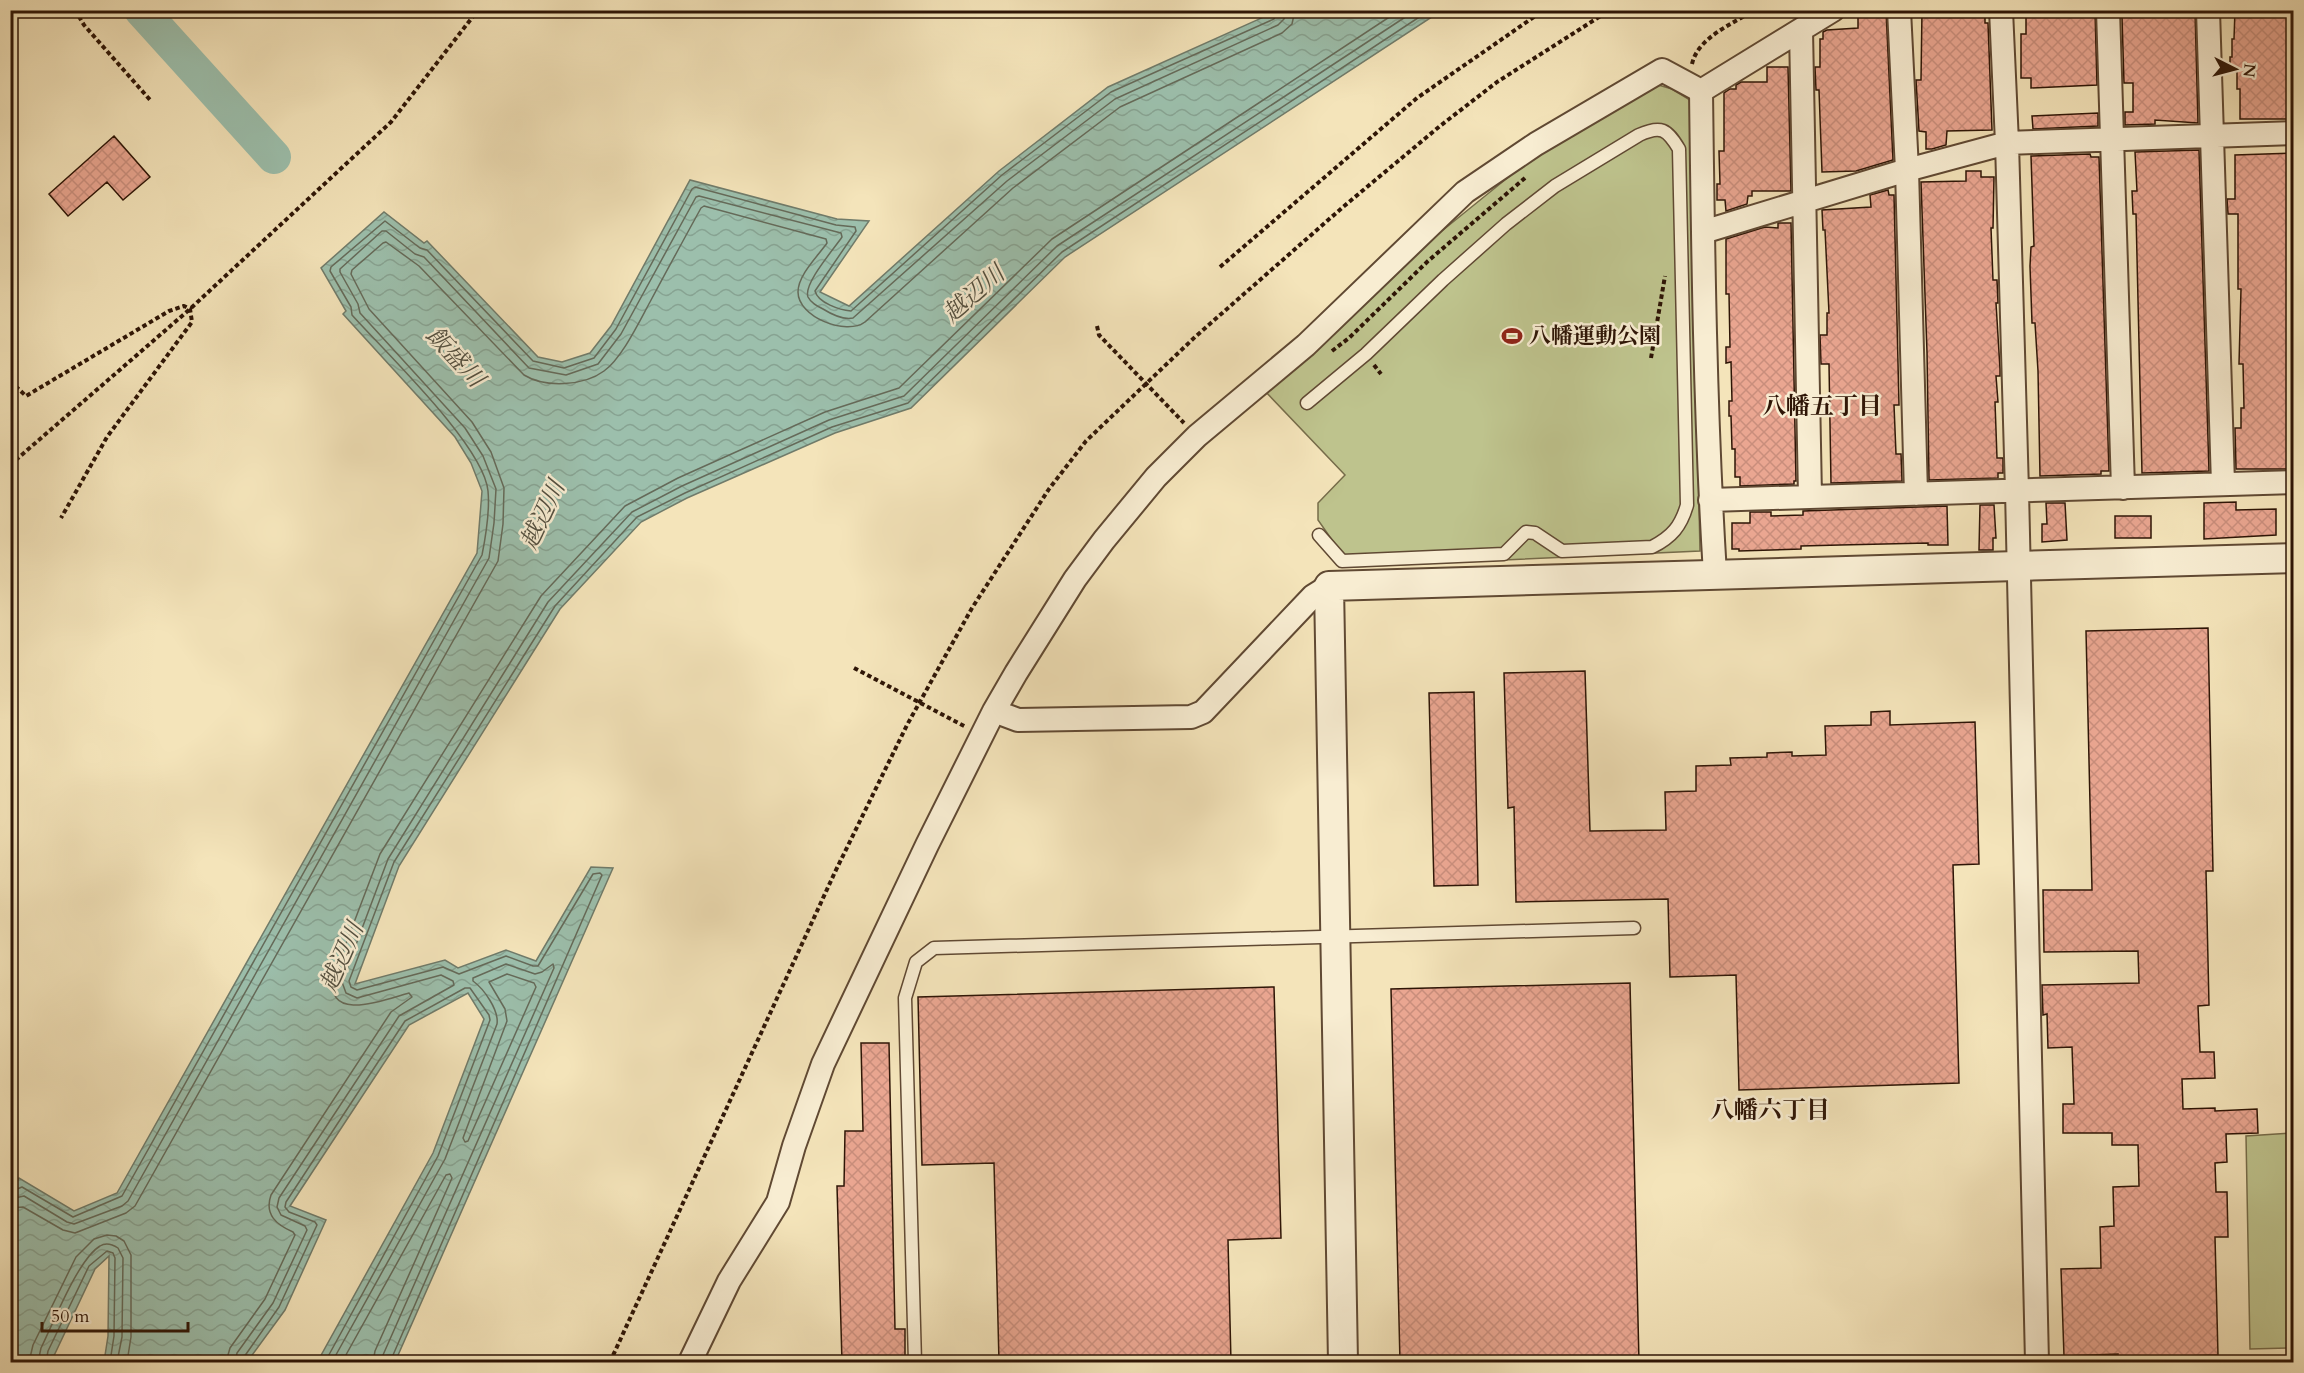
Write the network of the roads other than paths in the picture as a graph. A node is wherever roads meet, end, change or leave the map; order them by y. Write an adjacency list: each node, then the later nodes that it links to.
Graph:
1 (1833, 10): 6 (street)
2 (1899, 10): 12 (street)
3 (2001, 10): 11 (street)
4 (2108, 10): 10 (street)
5 (2208, 10): 9 (street)
6 (1801, 30): 7 (street); 15 (street)
7 (1697, 88): 13 (street); 30 (street)
8 (2294, 133): 9 (street)
9 (2212, 136): 10 (street); 19 (street)
10 (2112, 139): 11 (street); 20 (street)
11 (2007, 142): 12 (street); 21 (street)
12 (1907, 170): 15 (street); 22 (street)
13 (1702, 181): 14 (lane); 16 (street)
14 (1679, 182): 17 (lane); 29 (lane)
15 (1805, 201): 16 (street); 23 (street)
16 (1703, 232): 24 (street)
17 (1307, 403)
18 (2294, 482): 19 (street)
19 (2223, 484): 20 (street)
20 (2123, 488): 21 (street)
21 (2018, 491): 22 (street); 27 (street)
22 (1916, 494): 23 (street)
23 (1810, 496): 24 (street)
24 (1710, 500): 28 (street)
25 (1319, 535): 29 (lane)
26 (2294, 558): 27 (street)
27 (2018, 567): 28 (street); 36 (street)
28 (1715, 574): 29 (street)
29 (1338, 577): 30 (street); 32 (street)
30 (994, 711): 33 (street)
31 (1634, 928): 32 (lane)
32 (1334, 937): 34 (lane); 35 (street)
33 (690, 1362)
34 (915, 1362)
35 (1343, 1362)
36 (2037, 1362)

